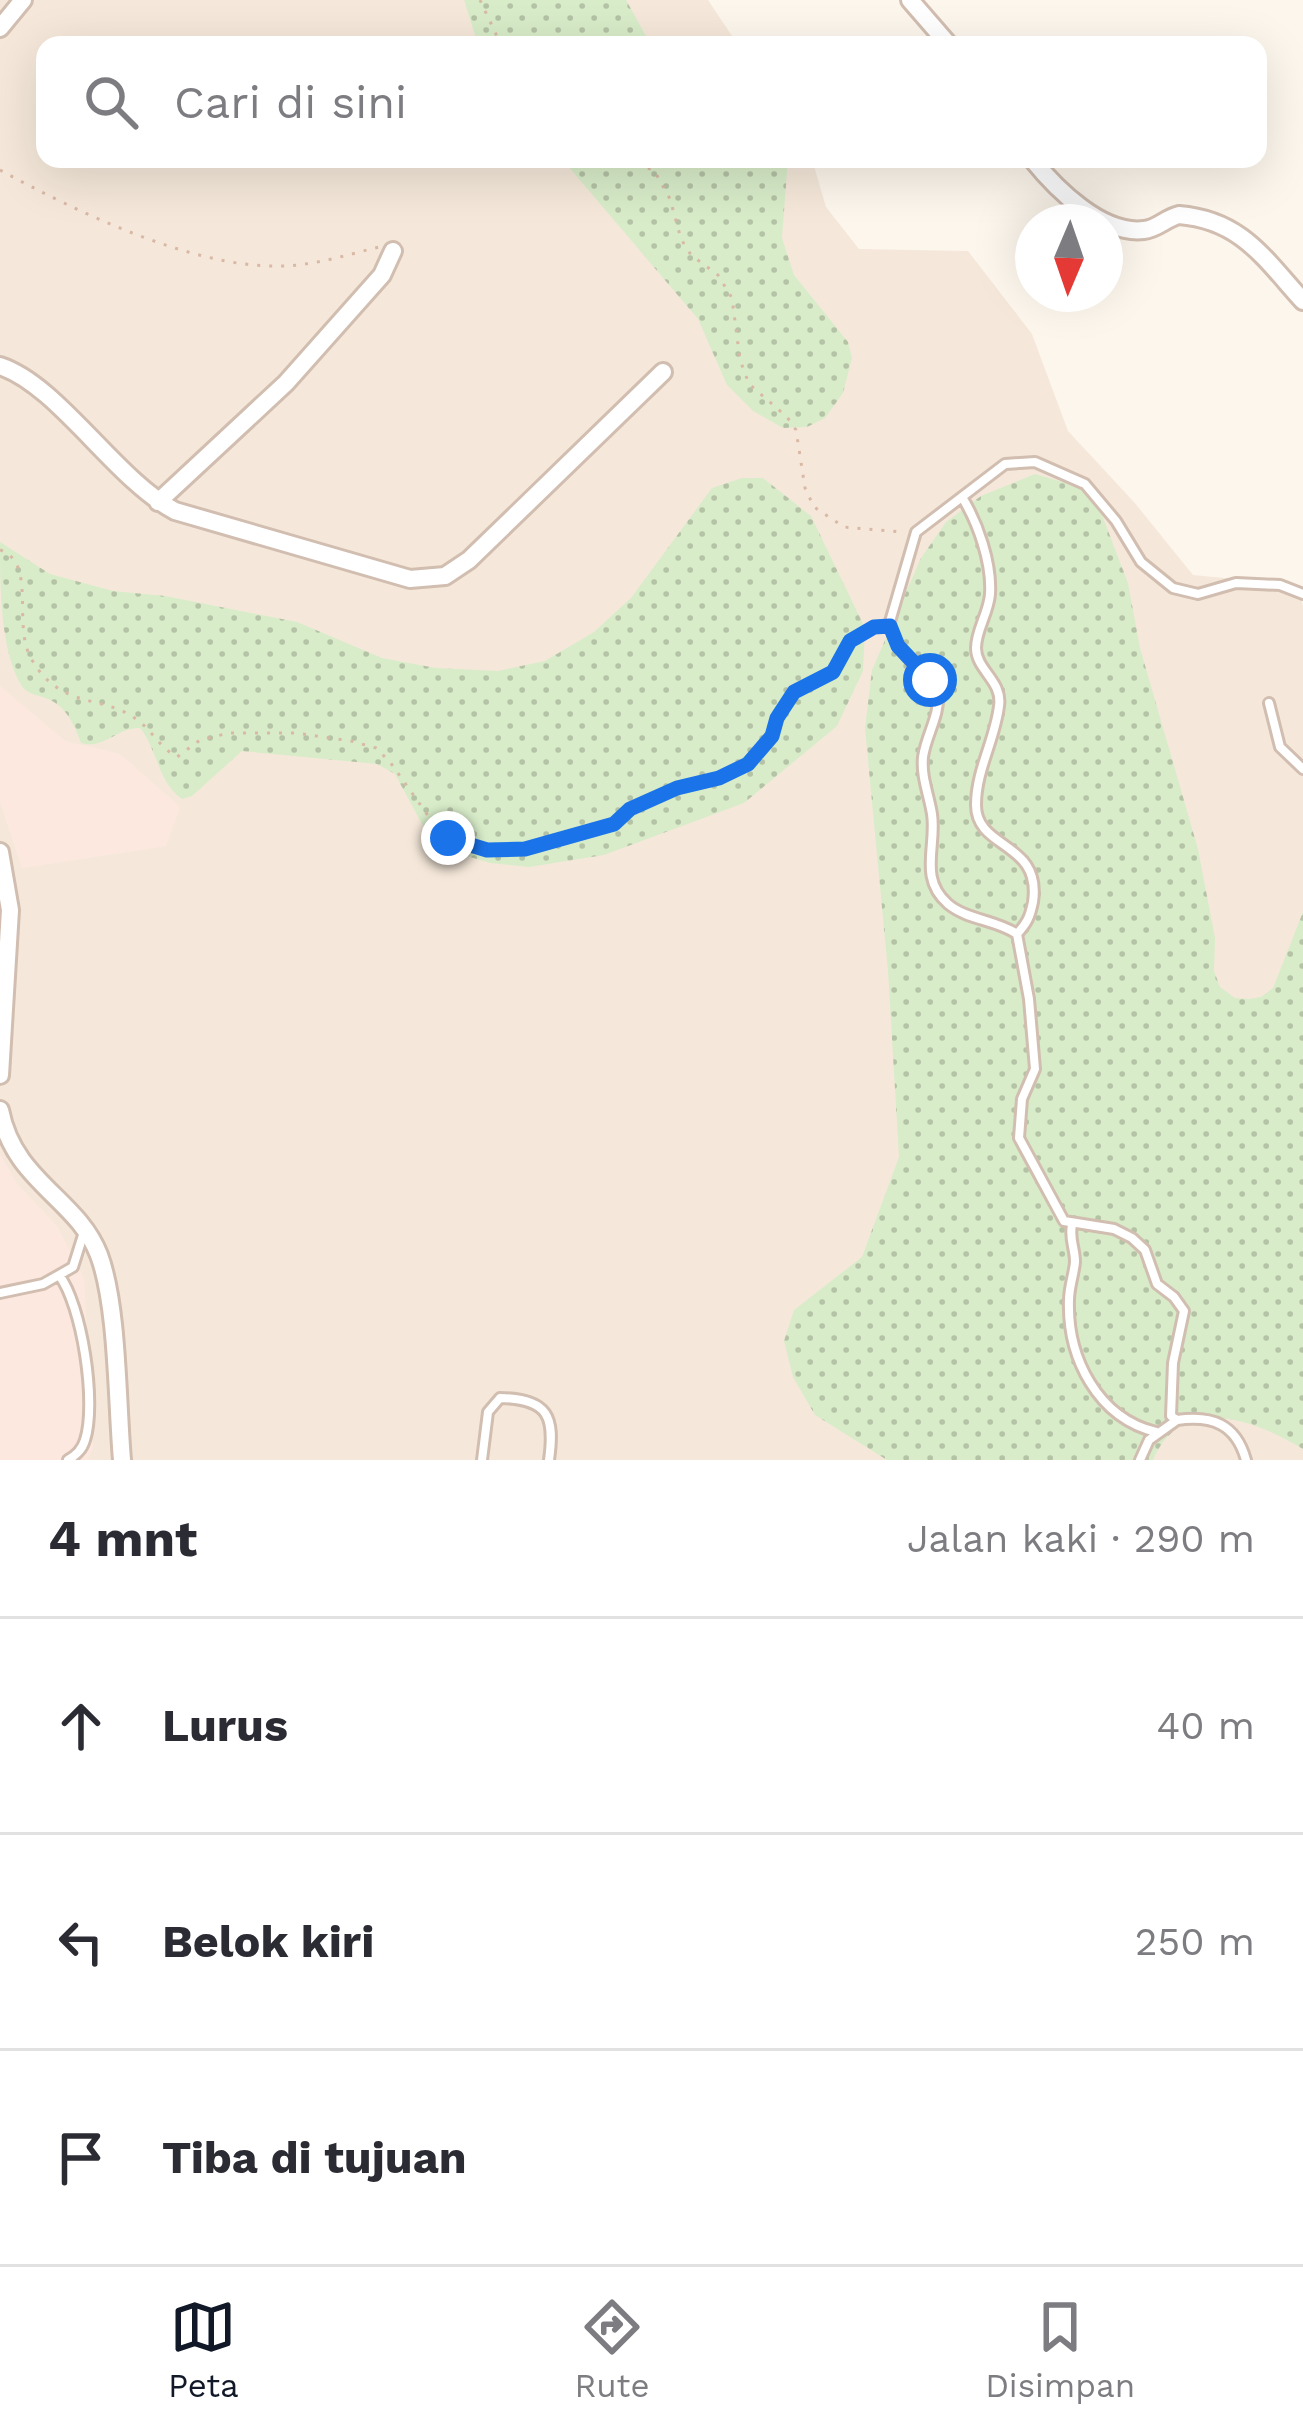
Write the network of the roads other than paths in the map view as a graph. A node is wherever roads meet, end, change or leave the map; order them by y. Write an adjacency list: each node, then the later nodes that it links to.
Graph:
1 (23, 0): 3 (street)
2 (910, 0): 4 (street)
3 (0, 28)
4 (942, 36)
5 (1041, 168): 7 (street)
6 (393, 251): 11 (street)
7 (1303, 301)
8 (0, 366): 11 (street)
9 (664, 372): 11 (street)
10 (962, 497): 12 (lane); 17 (lane); 17 (lane)
11 (158, 502)
12 (1303, 594)
13 (1269, 703): 14 (lane)
14 (1303, 769)
15 (0, 852): 16 (street)
16 (4, 885): 18 (street)
17 (1017, 934): 21 (lane)
18 (2, 1027): 19 (street)
19 (0, 1075)
20 (0, 1110): 22 (street)
21 (1072, 1225): 25 (lane); 26 (lane)
22 (85, 1231): 23 (lane); 28 (street)
23 (59, 1275): 24 (lane); 27 (lane)
24 (0, 1293)
25 (1177, 1420): 26 (lane); 32 (lane)
26 (1156, 1432): 31 (lane)
27 (66, 1460)
28 (122, 1460)
29 (482, 1460): 30 (lane)
30 (549, 1460)
31 (1140, 1460)
32 (1246, 1460)

